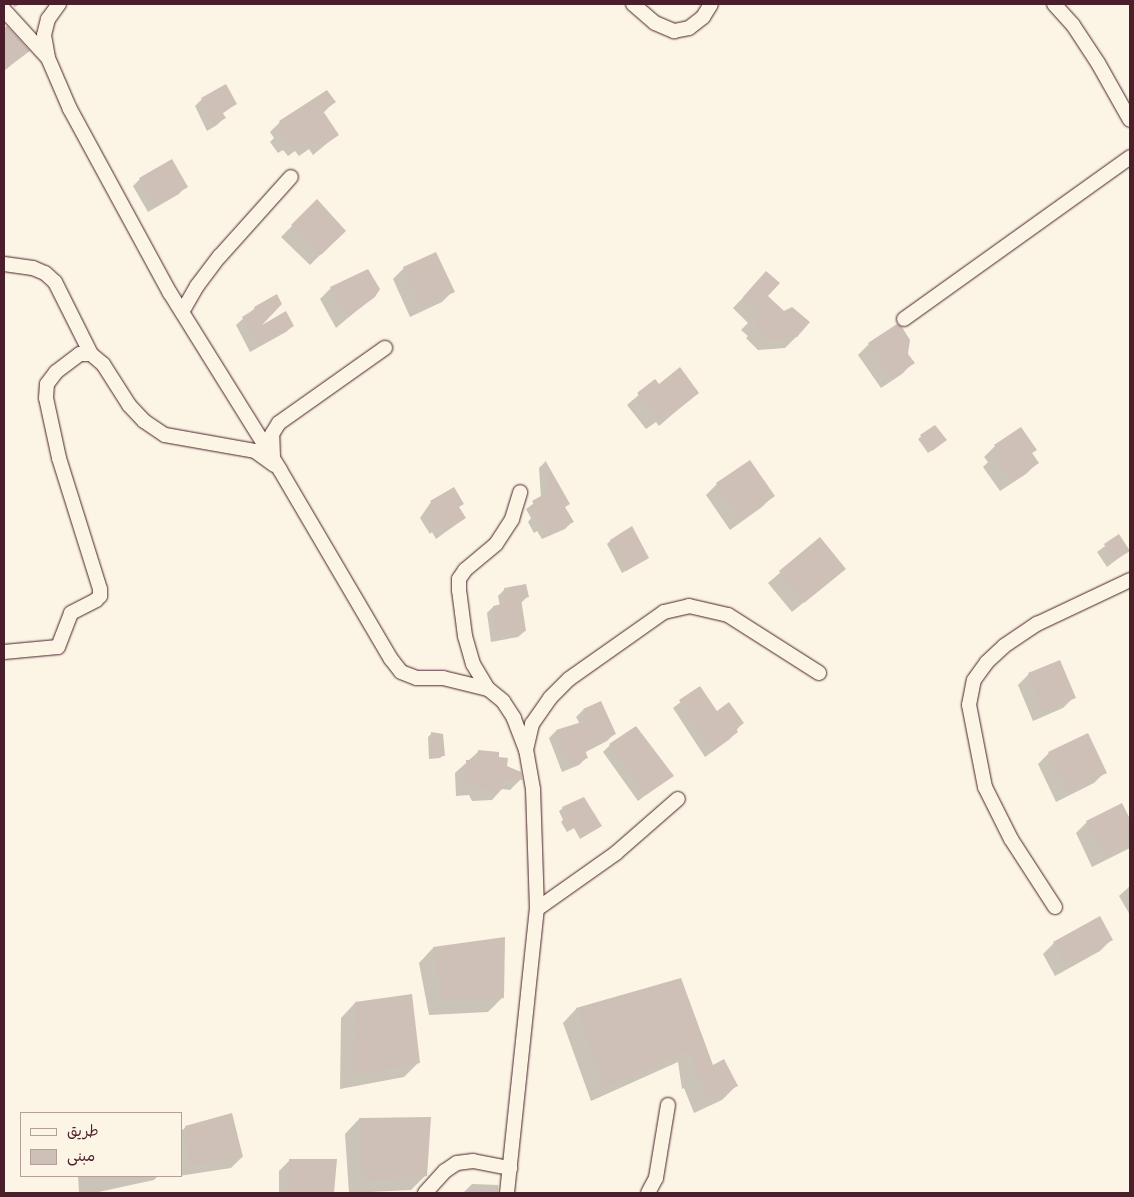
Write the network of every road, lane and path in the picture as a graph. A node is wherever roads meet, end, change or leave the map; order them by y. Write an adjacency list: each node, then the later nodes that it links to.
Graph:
1 (59, 4): 6 (street)
2 (633, 4): 3 (street)
3 (712, 4)
4 (1054, 4): 7 (street)
5 (4, 10): 6 (street)
6 (48, 58): 11 (street)
7 (1130, 120)
8 (1130, 157): 12 (street)
9 (291, 177): 11 (street)
10 (4, 264): 14 (street)
11 (182, 312): 15 (street)
12 (904, 319)
13 (385, 348): 15 (street)
14 (91, 354): 15 (street); 18 (street)
15 (276, 464): 20 (street)
16 (520, 492): 20 (street)
17 (1130, 580): 23 (street)
18 (4, 652)
19 (819, 673): 21 (street)
20 (488, 689): 21 (street)
21 (526, 750): 24 (street)
22 (678, 799): 24 (street)
23 (1055, 907)
24 (537, 909): 26 (street)
25 (668, 1105): 29 (street)
26 (510, 1168): 27 (street); 28 (street)
27 (425, 1193)
28 (507, 1193)
29 (648, 1193)

